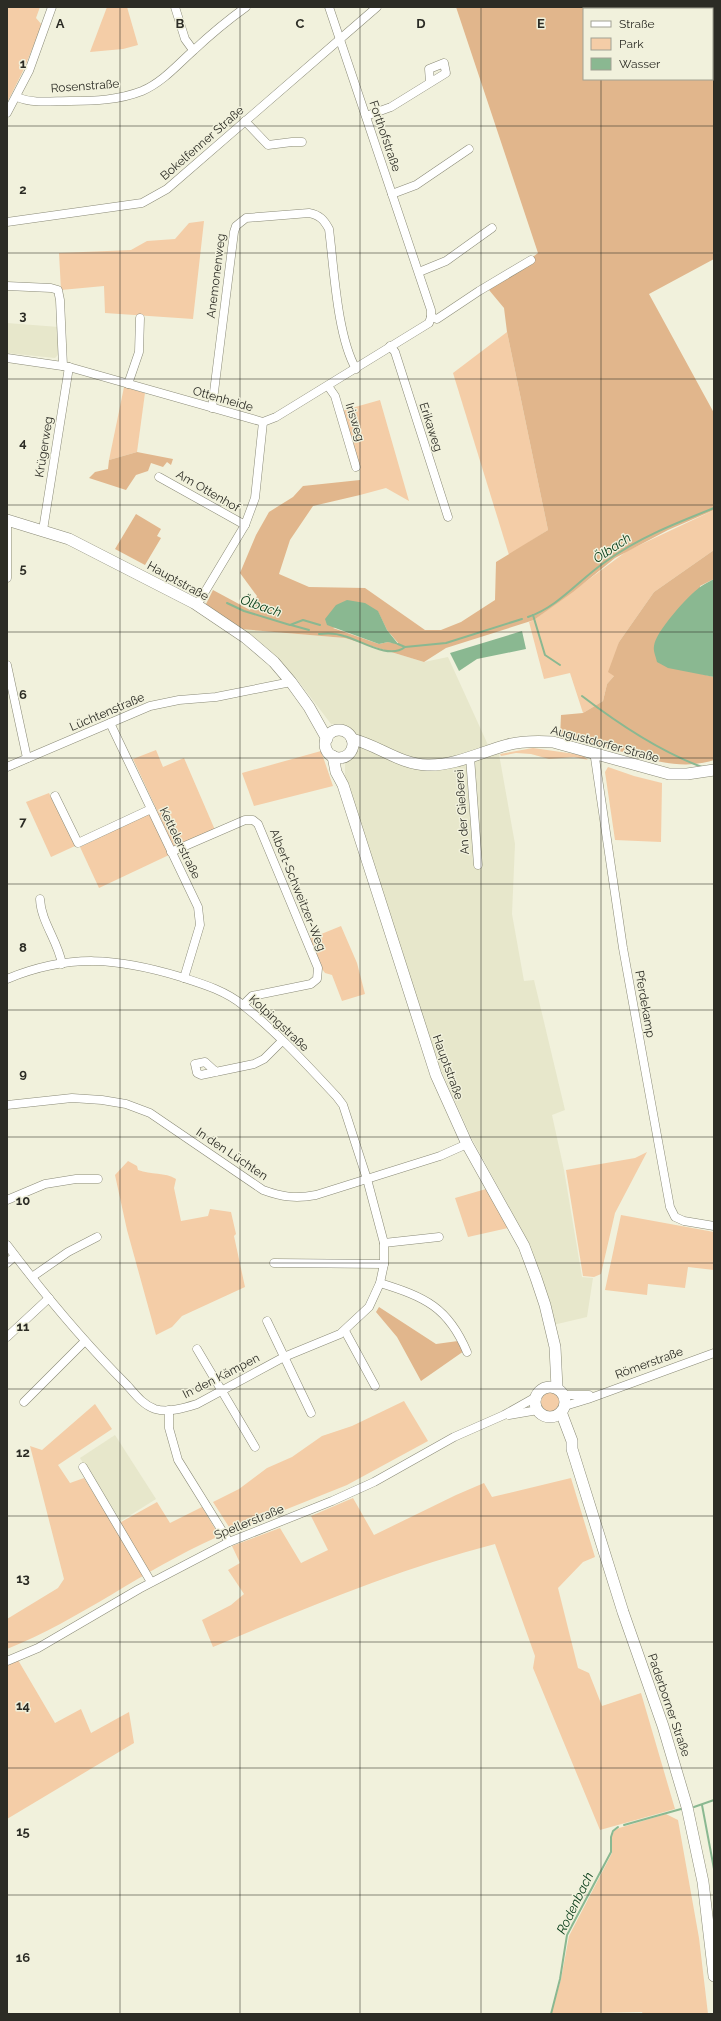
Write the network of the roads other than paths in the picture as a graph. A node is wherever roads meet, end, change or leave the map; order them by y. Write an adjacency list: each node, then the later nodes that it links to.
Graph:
1 (52, 7): 9 (street)
2 (175, 7): 7 (street)
3 (246, 7): 7 (street, Rosenstraße)
4 (329, 7): 6 (street, Forthofstraße)
5 (377, 7): 6 (street, Bokelfenner Straße)
6 (340, 39): 11 (street, Forthofstraße); 12 (street, Bokelfenner Straße)
7 (193, 50): 9 (street, Rosenstraße)
8 (430, 82): 11 (street)
9 (17, 97): 10 (street)
10 (7, 113)
11 (366, 116): 15 (street, Forthofstraße)
12 (245, 121): 13 (street); 16 (street, Bokelfenner Straße)
13 (302, 142)
14 (469, 149): 15 (street)
15 (392, 194): 19 (street, Forthofstraße)
16 (7, 222)
17 (492, 228): 19 (street)
18 (531, 260): 22 (street, Ottenheide)
19 (419, 272): 22 (street)
20 (7, 286): 25 (street, Krügerweg)
21 (140, 318): 27 (street)
22 (431, 318): 23 (street, Ottenheide)
23 (390, 346): 26 (street, Ottenheide); 33 (street, Erikaweg)
24 (7, 358): 25 (street, Ottenheide)
25 (66, 367): 27 (street, Ottenheide); 36 (street, Krügerweg)
26 (356, 369): 28 (street, Ottenheide); 29 (street, Anemonenweg)
27 (128, 384): 29 (street, Ottenheide)
28 (328, 386): 30 (street, Ottenheide); 31 (street, Irisweg)
29 (212, 408): 30 (street, Ottenheide)
30 (263, 422): 35 (street, Am Ottenhof)
31 (356, 466)
32 (159, 477): 35 (street, Am Ottenhof)
33 (448, 517)
34 (8, 520): 36 (main road, Hauptstraße); 37 (street)
35 (245, 525): 38 (street, Am Ottenhof)
36 (43, 530): 38 (main road, Hauptstraße)
37 (7, 578)
38 (197, 605): 40 (main road, Hauptstraße)
39 (7, 665): 51 (street)
40 (291, 682): 41 (main road, Hauptstraße); 42 (street, Lüchtenstraße)
41 (309, 707): 43 (main road, Hauptstraße); 44 (main road, Hauptstraße)
42 (110, 723): 51 (street, Lüchtenstraße); 56 (street, Kettelerstraße)
43 (338, 731): 44 (main road); 45 (main road)
44 (327, 739): 49 (main road)
45 (352, 739): 46 (main road, Augustdorfer Straße); 48 (main road)
46 (376, 748): 48 (main road); 50 (main road, Augustdorfer Straße)
47 (596, 753): 50 (main road, Augustdorfer Straße); 53 (main road, Augustdorfer Straße); 71 (street, Pferdekamp)
48 (347, 755): 49 (main road); 54 (main road, Hauptstraße)
49 (332, 756): 54 (main road, Hauptstraße)
50 (470, 757): 58 (street, An der Gießerei)
51 (27, 758): 52 (street, Lüchtenstraße)
52 (7, 767)
53 (714, 770)
54 (344, 785): 67 (main road, Hauptstraße)
55 (55, 796): 56 (street)
56 (151, 809): 57 (street, Kettelerstraße)
57 (171, 852): 61 (street, Kettelerstraße); 63 (street, Albert-Schweitzer-Weg)
58 (478, 865)
59 (40, 899): 60 (street)
60 (62, 964): 61 (street, Kolpingstraße); 62 (street, Kolpingstraße)
61 (184, 978): 63 (street, Kolpingstraße)
62 (7, 979)
63 (243, 1005): 64 (street, Kolpingstraße)
64 (282, 1041): 65 (street); 69 (street, Kolpingstraße)
65 (216, 1072)
66 (7, 1105): 69 (street, In den Lüchten)
67 (467, 1144): 69 (street, In den Lüchten); 94 (main road, Hauptstraße)
68 (98, 1179): 70 (street)
69 (367, 1179): 74 (street, In den Kämpen)
70 (7, 1200)
71 (714, 1226)
72 (97, 1237): 80 (street)
73 (439, 1237): 74 (street)
74 (384, 1243): 79 (street, In den Kämpen)
75 (7, 1246): 76 (street, In den Kämpen)
76 (15, 1256): 77 (street); 80 (street, In den Kämpen)
77 (7, 1263)
78 (274, 1263): 79 (street)
79 (384, 1264): 81 (street, In den Kämpen)
80 (32, 1277): 82 (street, In den Kämpen)
81 (380, 1282): 84 (street, In den Kämpen); 88 (street)
82 (49, 1298): 85 (street); 86 (street, In den Kämpen)
83 (267, 1321): 90 (street)
84 (345, 1331): 90 (street, In den Kämpen); 91 (street)
85 (7, 1337)
86 (85, 1341): 95 (street); 96 (street, In den Kämpen)
87 (197, 1349): 92 (street)
88 (467, 1352)
89 (714, 1353): 94 (street, Römerstraße)
90 (284, 1357): 92 (street, In den Kämpen); 98 (street)
91 (376, 1386)
92 (222, 1391): 96 (street, In den Kämpen); 101 (street)
93 (536, 1397): 94 (main road); 97 (main road); 99 (street, Spellerstraße)
94 (559, 1397): 100 (main road); 102 (main road, Paderborner Straße)
95 (24, 1402)
96 (169, 1410): 104 (street)
97 (538, 1410): 99 (street, Spellerstraße); 100 (main road)
98 (311, 1412)
99 (504, 1415): 104 (street, Spellerstraße)
100 (551, 1417): 102 (main road, Paderborner Straße)
101 (255, 1447)
102 (572, 1449): 107 (main road, Paderborner Straße)
103 (83, 1467): 105 (street)
104 (229, 1542): 105 (street, Spellerstraße)
105 (151, 1582): 106 (street, Spellerstraße)
106 (7, 1661)
107 (714, 1976)

